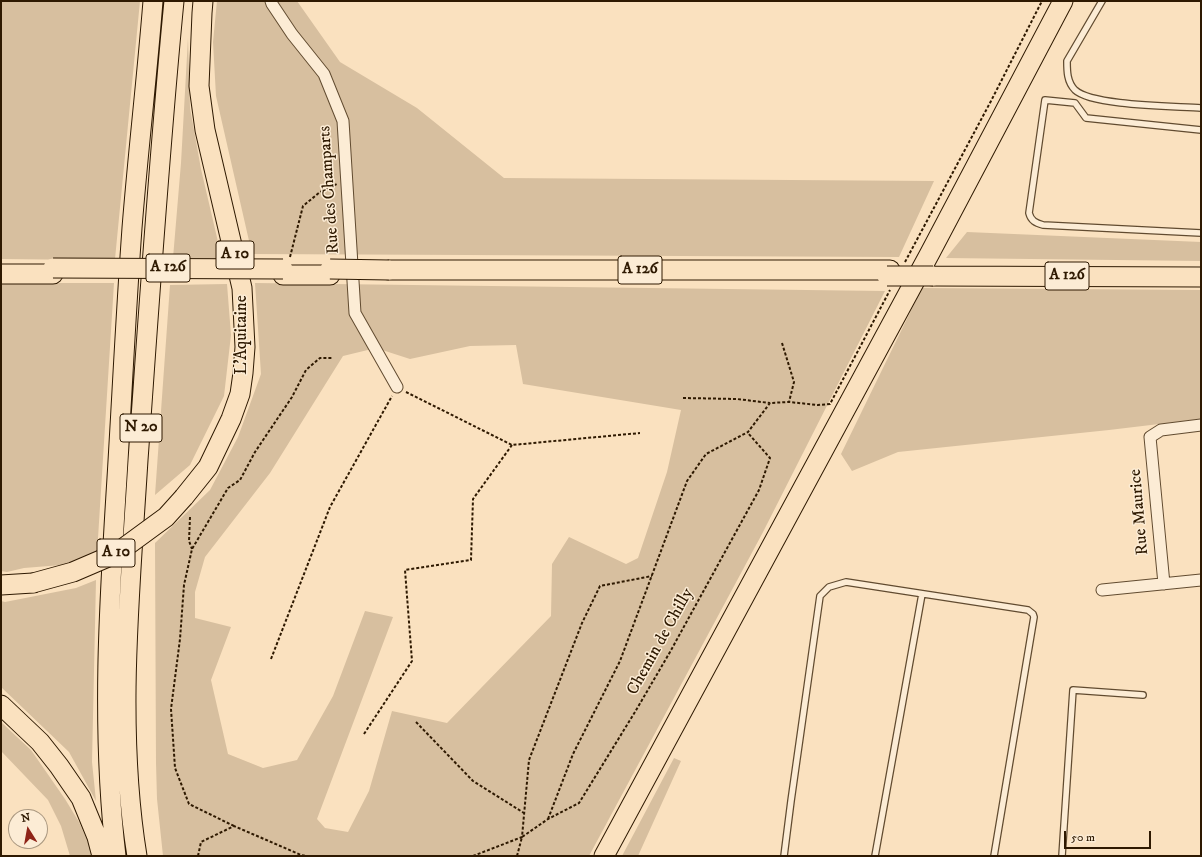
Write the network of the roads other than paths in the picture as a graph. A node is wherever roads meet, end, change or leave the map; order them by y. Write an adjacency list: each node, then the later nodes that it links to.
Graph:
1 (153, 1): 26 (highway, N 20)
2 (174, 1): 27 (highway, N 20)
3 (203, 1): 20 (highway, L'Aquitaine / A 10, bridge)
4 (271, 1): 16 (street, Rue des Champarts)
5 (1063, 1): 28 (highway)
6 (1102, 1): 7 (lane)
7 (1201, 108)
8 (1201, 130): 9 (lane)
9 (1201, 233)
10 (1, 268): 11 (highway, A 126)
11 (53, 271): 13 (highway, A 126, bridge); 14 (highway, A 126)
12 (1201, 271): 13 (highway, A 126)
13 (935, 273): 15 (highway, A 126)
14 (1, 274)
15 (1201, 277)
16 (397, 387)
17 (1201, 425): 19 (street, Rue Maurice)
18 (1201, 580): 19 (street)
19 (1164, 584): 21 (street)
20 (1, 585)
21 (1102, 590)
22 (922, 594): 29 (lane); 30 (lane); 31 (lane)
23 (1143, 695): 32 (lane)
24 (1, 705): 25 (highway)
25 (102, 856)
26 (116, 856)
27 (137, 856)
28 (604, 856)
29 (784, 856)
30 (876, 856)
31 (994, 856)
32 (1062, 856)

